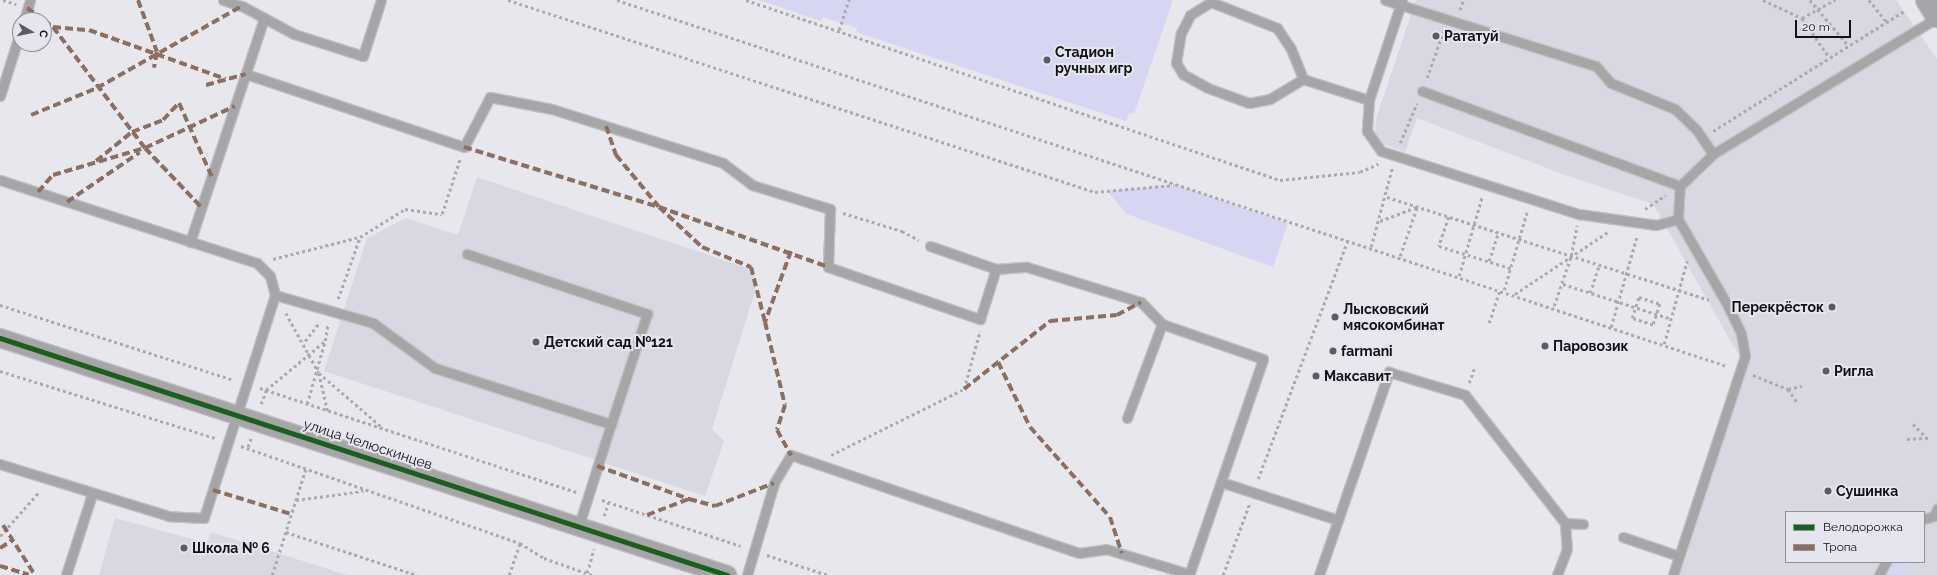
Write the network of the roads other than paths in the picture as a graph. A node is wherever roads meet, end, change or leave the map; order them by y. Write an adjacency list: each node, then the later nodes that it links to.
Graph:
1 (30, 0): 7 (lane)
2 (223, 0): 9 (lane)
3 (381, 0): 9 (lane)
4 (1385, 0): 6 (lane)
5 (1927, 0): 8 (main road)
6 (1401, 3): 15 (lane); 16 (lane)
7 (26, 12)
8 (1937, 17): 16 (lane)
9 (264, 18): 11 (lane)
10 (14, 52): 14 (lane)
11 (246, 74): 20 (lane); 23 (lane)
12 (1303, 79): 12 (lane); 15 (lane)
13 (1422, 91): 18 (lane)
14 (0, 96)
15 (1369, 100): 19 (lane)
16 (1713, 154): 18 (lane)
17 (0, 180): 20 (lane)
18 (1680, 186): 19 (lane)
19 (1678, 219): 40 (lane)
20 (190, 242): 24 (lane)
21 (930, 246): 23 (lane)
22 (467, 254): 29 (lane)
23 (996, 269): 25 (lane)
24 (275, 295): 27 (lane); 29 (lane)
25 (1162, 324): 28 (lane); 31 (lane)
26 (0, 338): 27 (street, улица Челюскинцев)
27 (237, 414): 32 (lane); 38 (street, улица Челюскинцев)
28 (1127, 418)
29 (611, 424): 38 (lane)
30 (0, 464): 32 (lane)
31 (1220, 482): 35 (lane); 45 (lane)
32 (92, 494): 42 (lane)
33 (1937, 509): 34 (lane)
34 (1925, 519)
35 (1338, 520): 36 (lane); 46 (lane)
36 (1565, 522): 37 (lane); 47 (lane)
37 (1583, 524)
38 (580, 525): 43 (street, улица Челюскинцев)
39 (1623, 537): 40 (lane)
40 (1679, 556): 48 (lane)
41 (1885, 563): 49 (lane)
42 (66, 575)
43 (727, 575)
44 (747, 575): 45 (lane)
45 (1189, 575)
46 (1319, 575)
47 (1557, 575)
48 (1673, 575)
49 (1879, 575)

